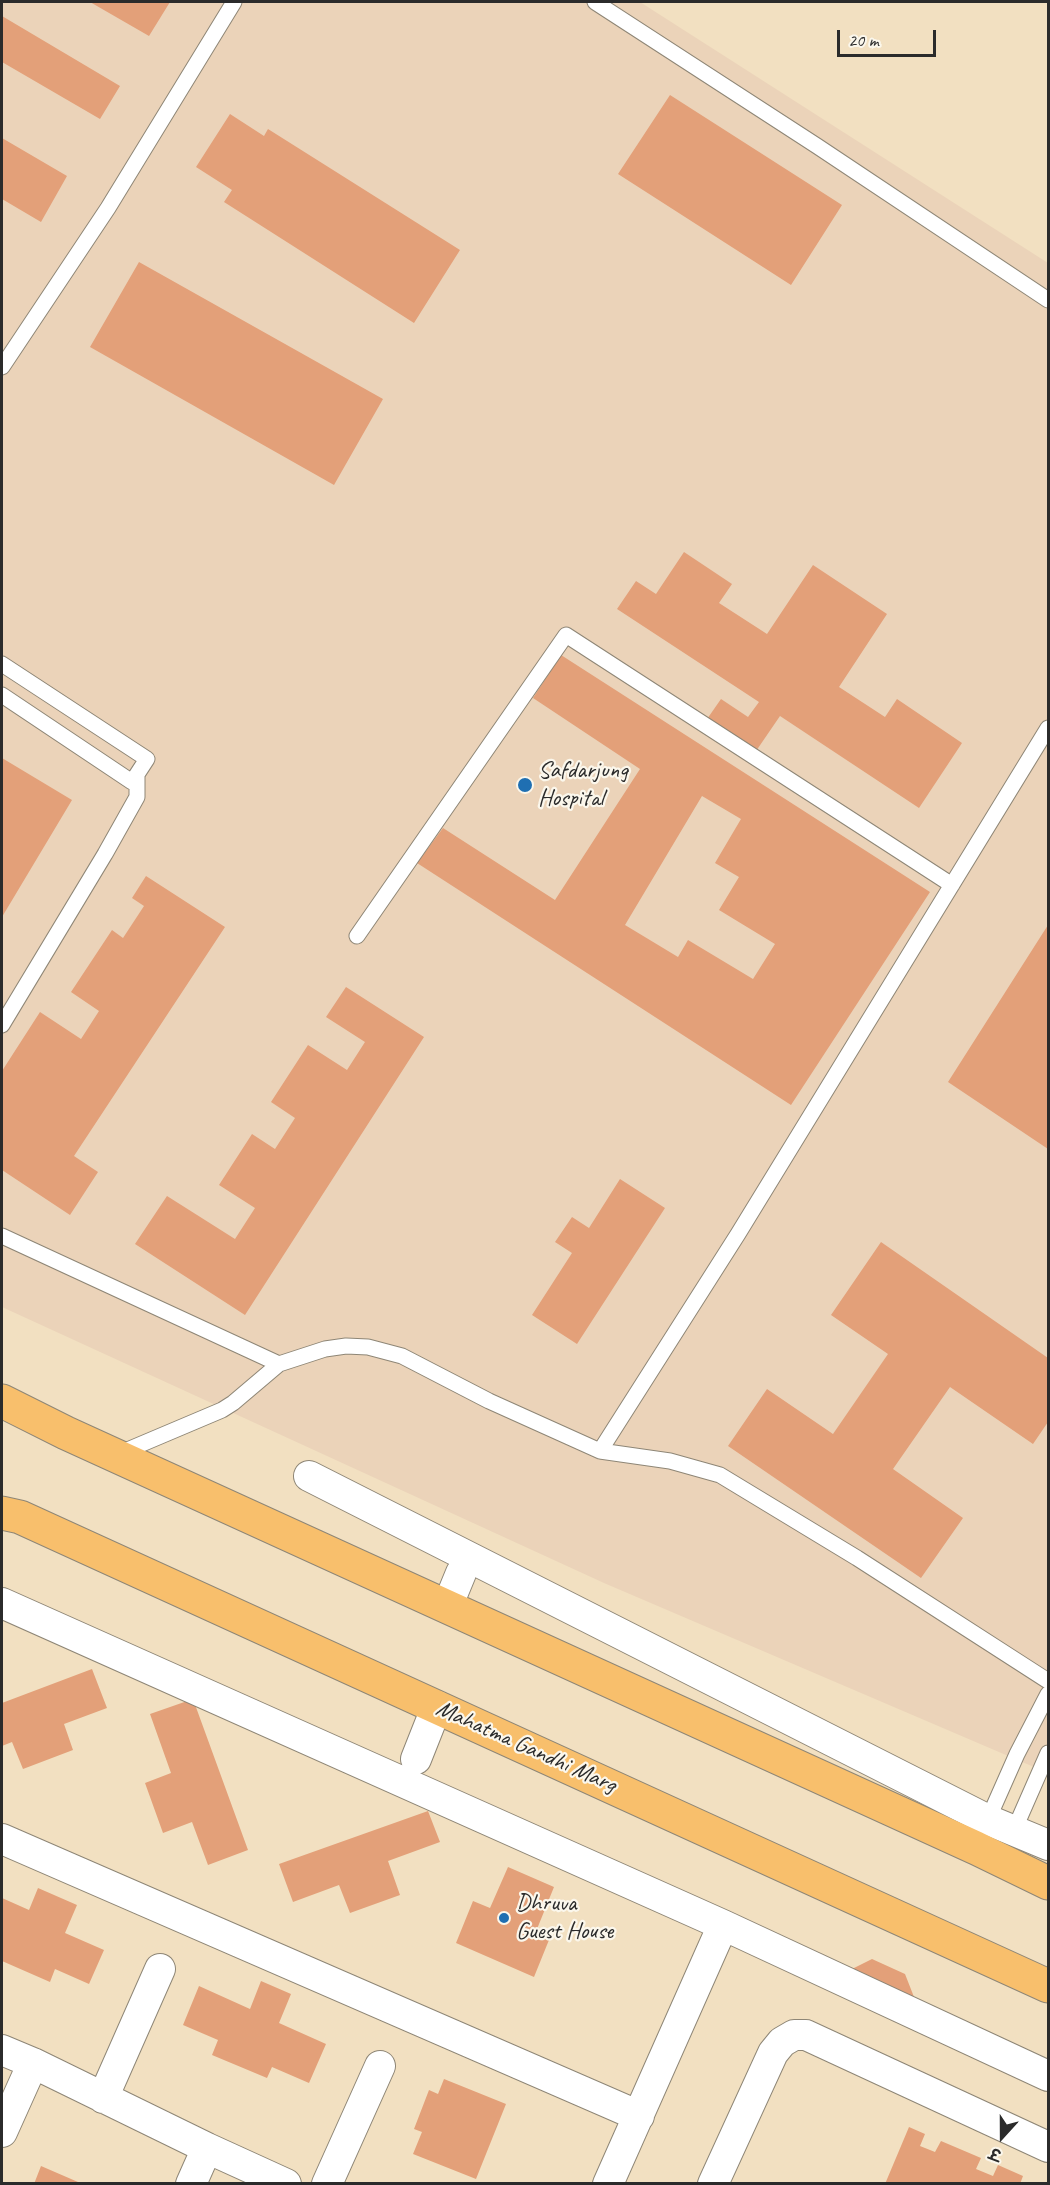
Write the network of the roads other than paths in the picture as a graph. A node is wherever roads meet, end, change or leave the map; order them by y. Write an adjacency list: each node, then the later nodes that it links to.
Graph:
1 (234, 2): 4 (lane)
2 (595, 2): 3 (lane)
3 (1048, 300)
4 (2, 367)
5 (2, 664): 8 (lane)
6 (2, 695): 8 (lane)
7 (1048, 728): 9 (lane)
8 (137, 775): 11 (lane)
9 (952, 885): 10 (lane); 18 (lane)
10 (357, 936)
11 (2, 1024)
12 (2, 1236): 13 (lane)
13 (279, 1364): 18 (lane); 19 (lane)
14 (2, 1384): 17 (main road)
15 (2, 1401): 17 (main road)
16 (2, 1413): 17 (main road)
17 (66, 1433): 19 (main road)
18 (600, 1451): 25 (lane)
19 (116, 1455): 24 (main road)
20 (309, 1476): 31 (street)
21 (2, 1513): 27 (main road, Mahatma Gandhi Marg)
22 (461, 1573): 24 (street)
23 (2, 1603): 34 (street)
24 (447, 1607): 31 (main road)
25 (1048, 1681)
26 (1048, 1694): 31 (lane)
27 (437, 1707): 29 (street); 36 (main road, Mahatma Gandhi Marg)
28 (1048, 1753): 31 (lane)
29 (416, 1759)
30 (2, 1839): 42 (street)
31 (995, 1840): 32 (street); 33 (main road)
32 (1048, 1845)
33 (1048, 1883)
34 (723, 1925): 40 (street); 42 (street)
35 (160, 1969): 41 (street)
36 (1048, 1986)
37 (2, 2050): 38 (street)
38 (33, 2063): 41 (street); 43 (street)
39 (380, 2066): 48 (street)
40 (1048, 2076)
41 (104, 2098): 45 (street)
42 (639, 2116): 49 (street)
43 (2, 2132)
44 (1048, 2146): 50 (street)
45 (207, 2148): 46 (street); 47 (street)
46 (191, 2184)
47 (286, 2184)
48 (327, 2184)
49 (609, 2184)
50 (713, 2184)

